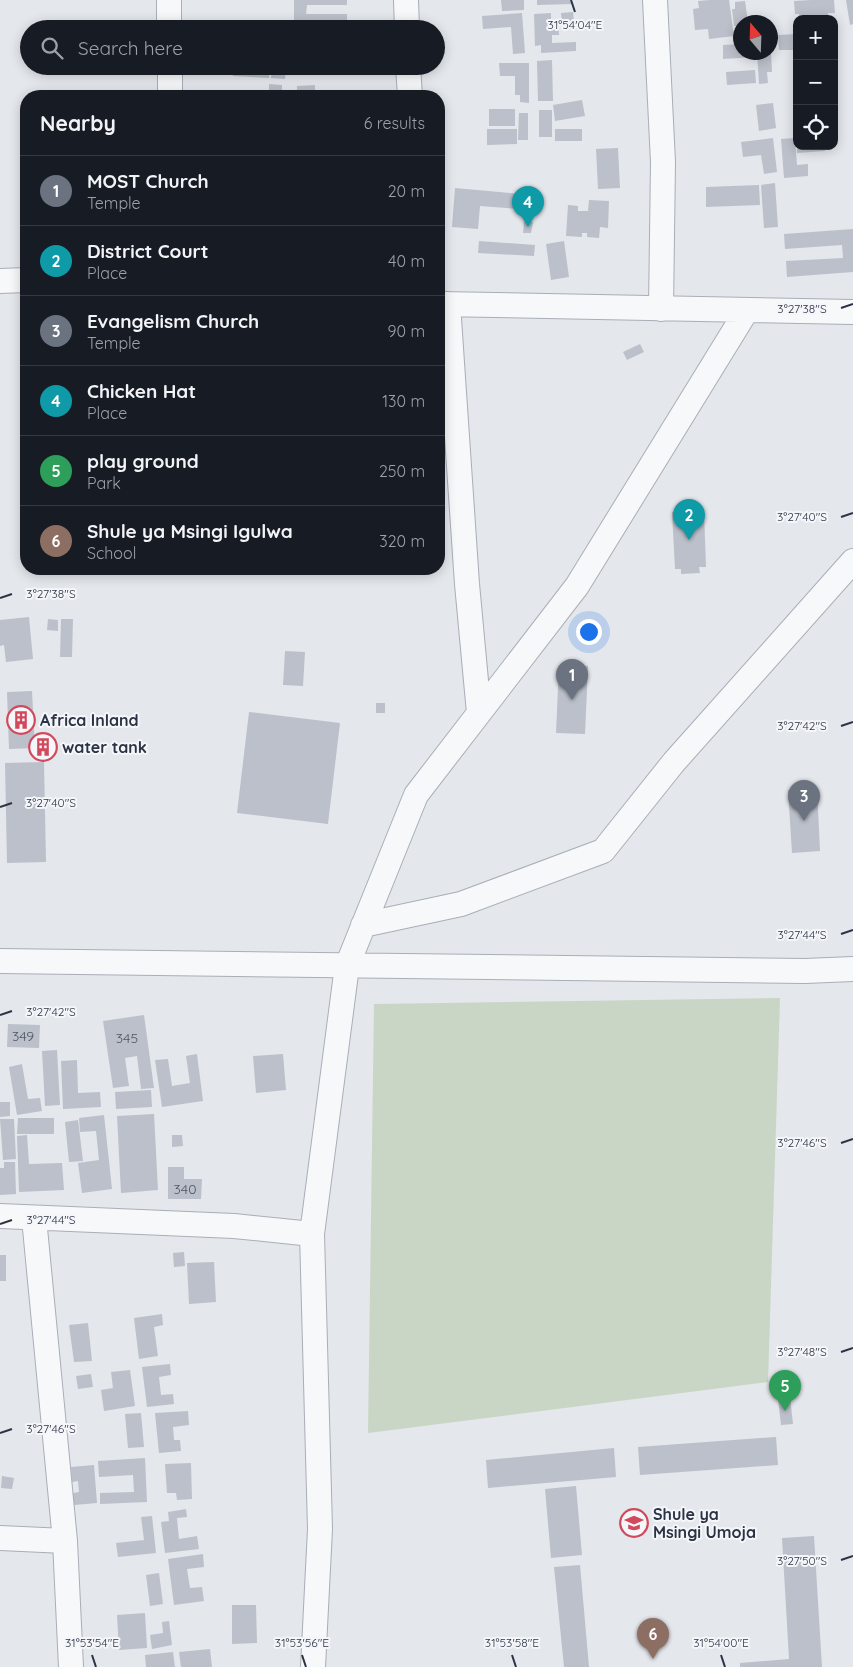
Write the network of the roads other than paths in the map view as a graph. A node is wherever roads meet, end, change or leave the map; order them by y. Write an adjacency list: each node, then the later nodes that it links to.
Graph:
1 (169, 0): 4 (street)
2 (406, 0): 5 (street)
3 (655, 0): 13 (street)
4 (170, 20)
5 (407, 20)
6 (170, 75): 8 (street)
7 (409, 75): 9 (street)
8 (170, 90)
9 (410, 90)
10 (20, 280): 11 (street)
11 (0, 281)
12 (445, 304): 13 (street)
13 (661, 308): 14 (street)
14 (747, 310): 15 (street); 18 (street)
15 (853, 312)
16 (445, 327): 18 (street)
17 (853, 560): 19 (street)
18 (479, 714): 19 (street)
19 (363, 925): 21 (street)
20 (0, 961): 21 (street)
21 (347, 966): 22 (street); 25 (street)
22 (853, 969)
23 (0, 1216): 24 (street)
24 (34, 1218): 25 (street); 27 (street)
25 (312, 1234): 29 (street)
26 (0, 1538): 27 (street)
27 (65, 1541): 28 (street)
28 (71, 1667)
29 (313, 1667)

